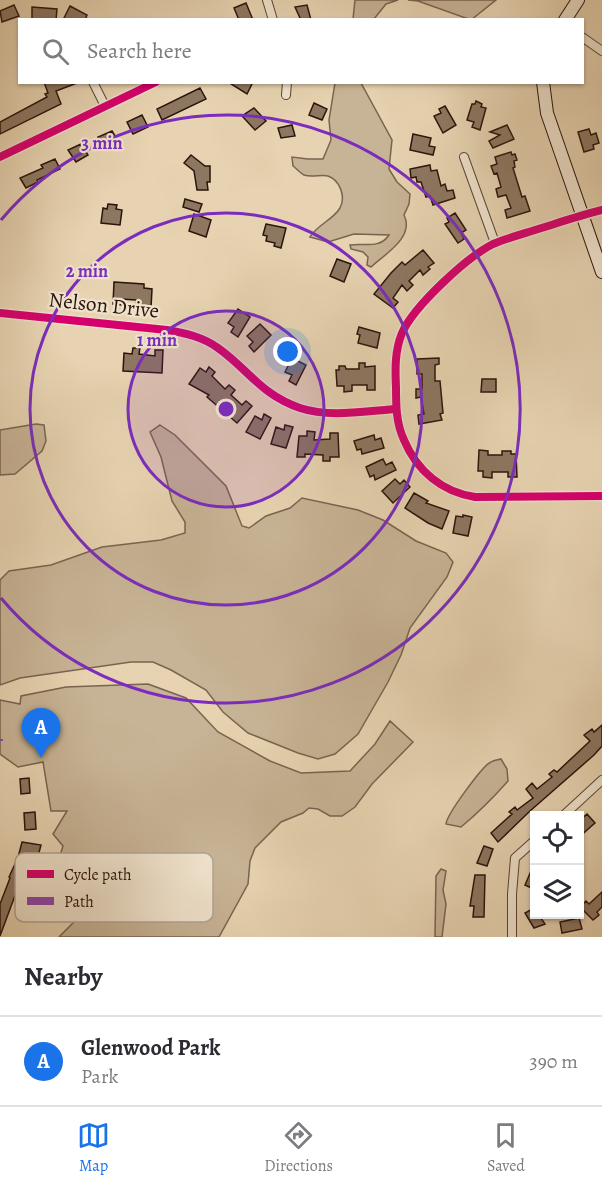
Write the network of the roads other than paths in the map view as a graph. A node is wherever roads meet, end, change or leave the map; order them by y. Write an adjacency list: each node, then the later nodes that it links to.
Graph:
1 (267, 0): 3 (street)
2 (578, 0): 4 (street)
3 (272, 18)
4 (566, 18)
5 (584, 39): 6 (street)
6 (602, 51)
7 (94, 84): 12 (street)
8 (152, 84): 12 (street)
9 (287, 84): 11 (street)
10 (543, 84): 16 (street)
11 (286, 95)
12 (105, 106): 13 (street)
13 (0, 157)
14 (464, 157): 17 (street)
15 (602, 210): 16 (street)
16 (583, 215): 17 (street); 18 (street)
17 (495, 243): 20 (street)
18 (602, 272)
19 (0, 313): 20 (street, Nelson Drive)
20 (396, 409): 21 (street)
21 (602, 496)
22 (602, 780): 23 (street)
23 (568, 811)
24 (530, 845): 25 (street)
25 (512, 937)

